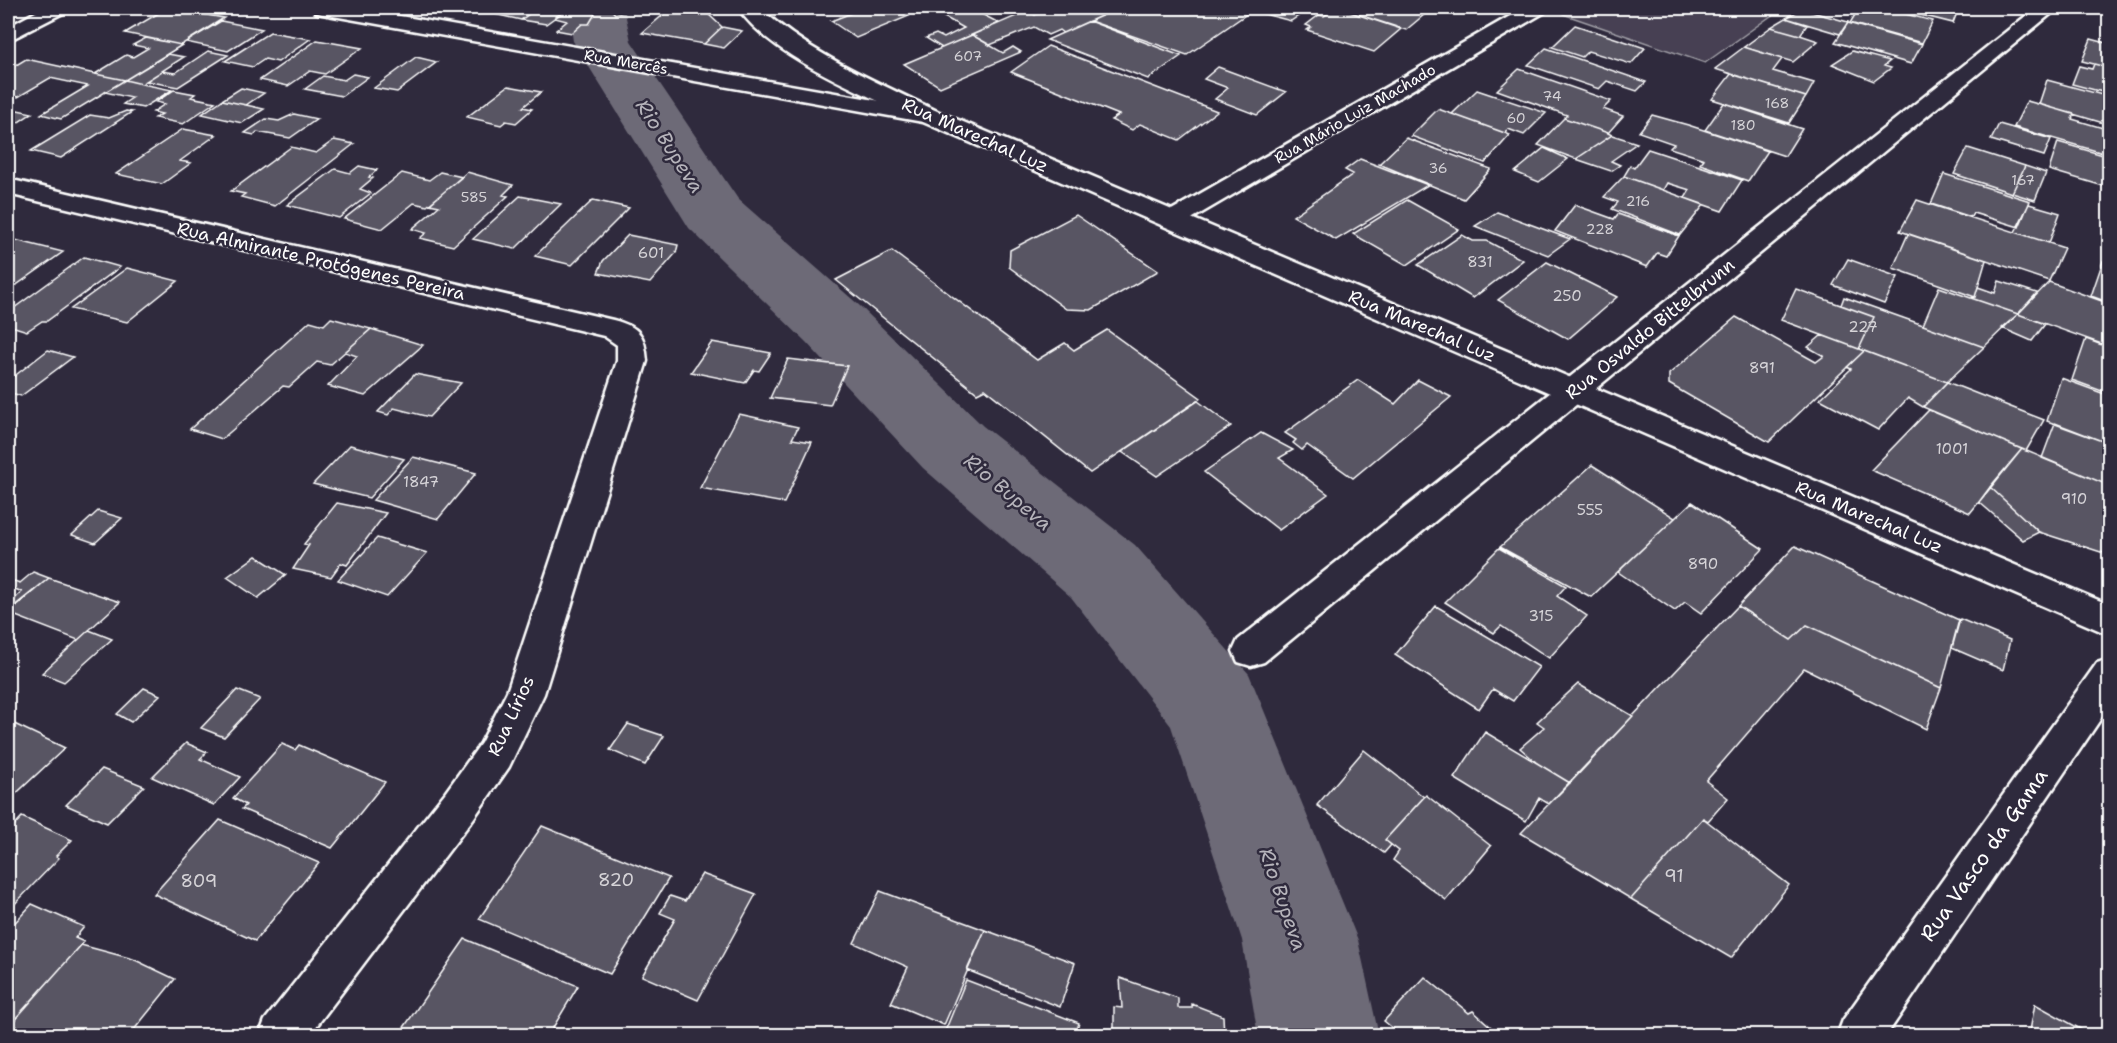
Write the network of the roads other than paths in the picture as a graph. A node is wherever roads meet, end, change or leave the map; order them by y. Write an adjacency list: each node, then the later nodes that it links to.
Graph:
1 (58, 8): 6 (street)
2 (322, 8): 7 (street, Rua Mercês)
3 (748, 8): 7 (street, Rua Marechal Luz)
4 (1538, 8): 9 (street, Rua Mário Luiz Machado)
5 (2048, 8): 11 (street, Rua Osvaldo Bittelbrunn)
6 (8, 35)
7 (929, 116): 9 (street, Rua Marechal Luz)
8 (8, 187): 10 (street, Rua Almirante Protógenes Pereira)
9 (1172, 220): 11 (street, Rua Marechal Luz)
10 (631, 341): 15 (street, Rua Lírios)
11 (1574, 391): 12 (street, Rua Marechal Luz); 13 (street, Rua Osvaldo Bittelbrunn)
12 (2109, 621)
13 (1251, 651)
14 (2109, 674): 16 (street, Rua Vasco da Gama)
15 (280, 1035)
16 (1859, 1035)

